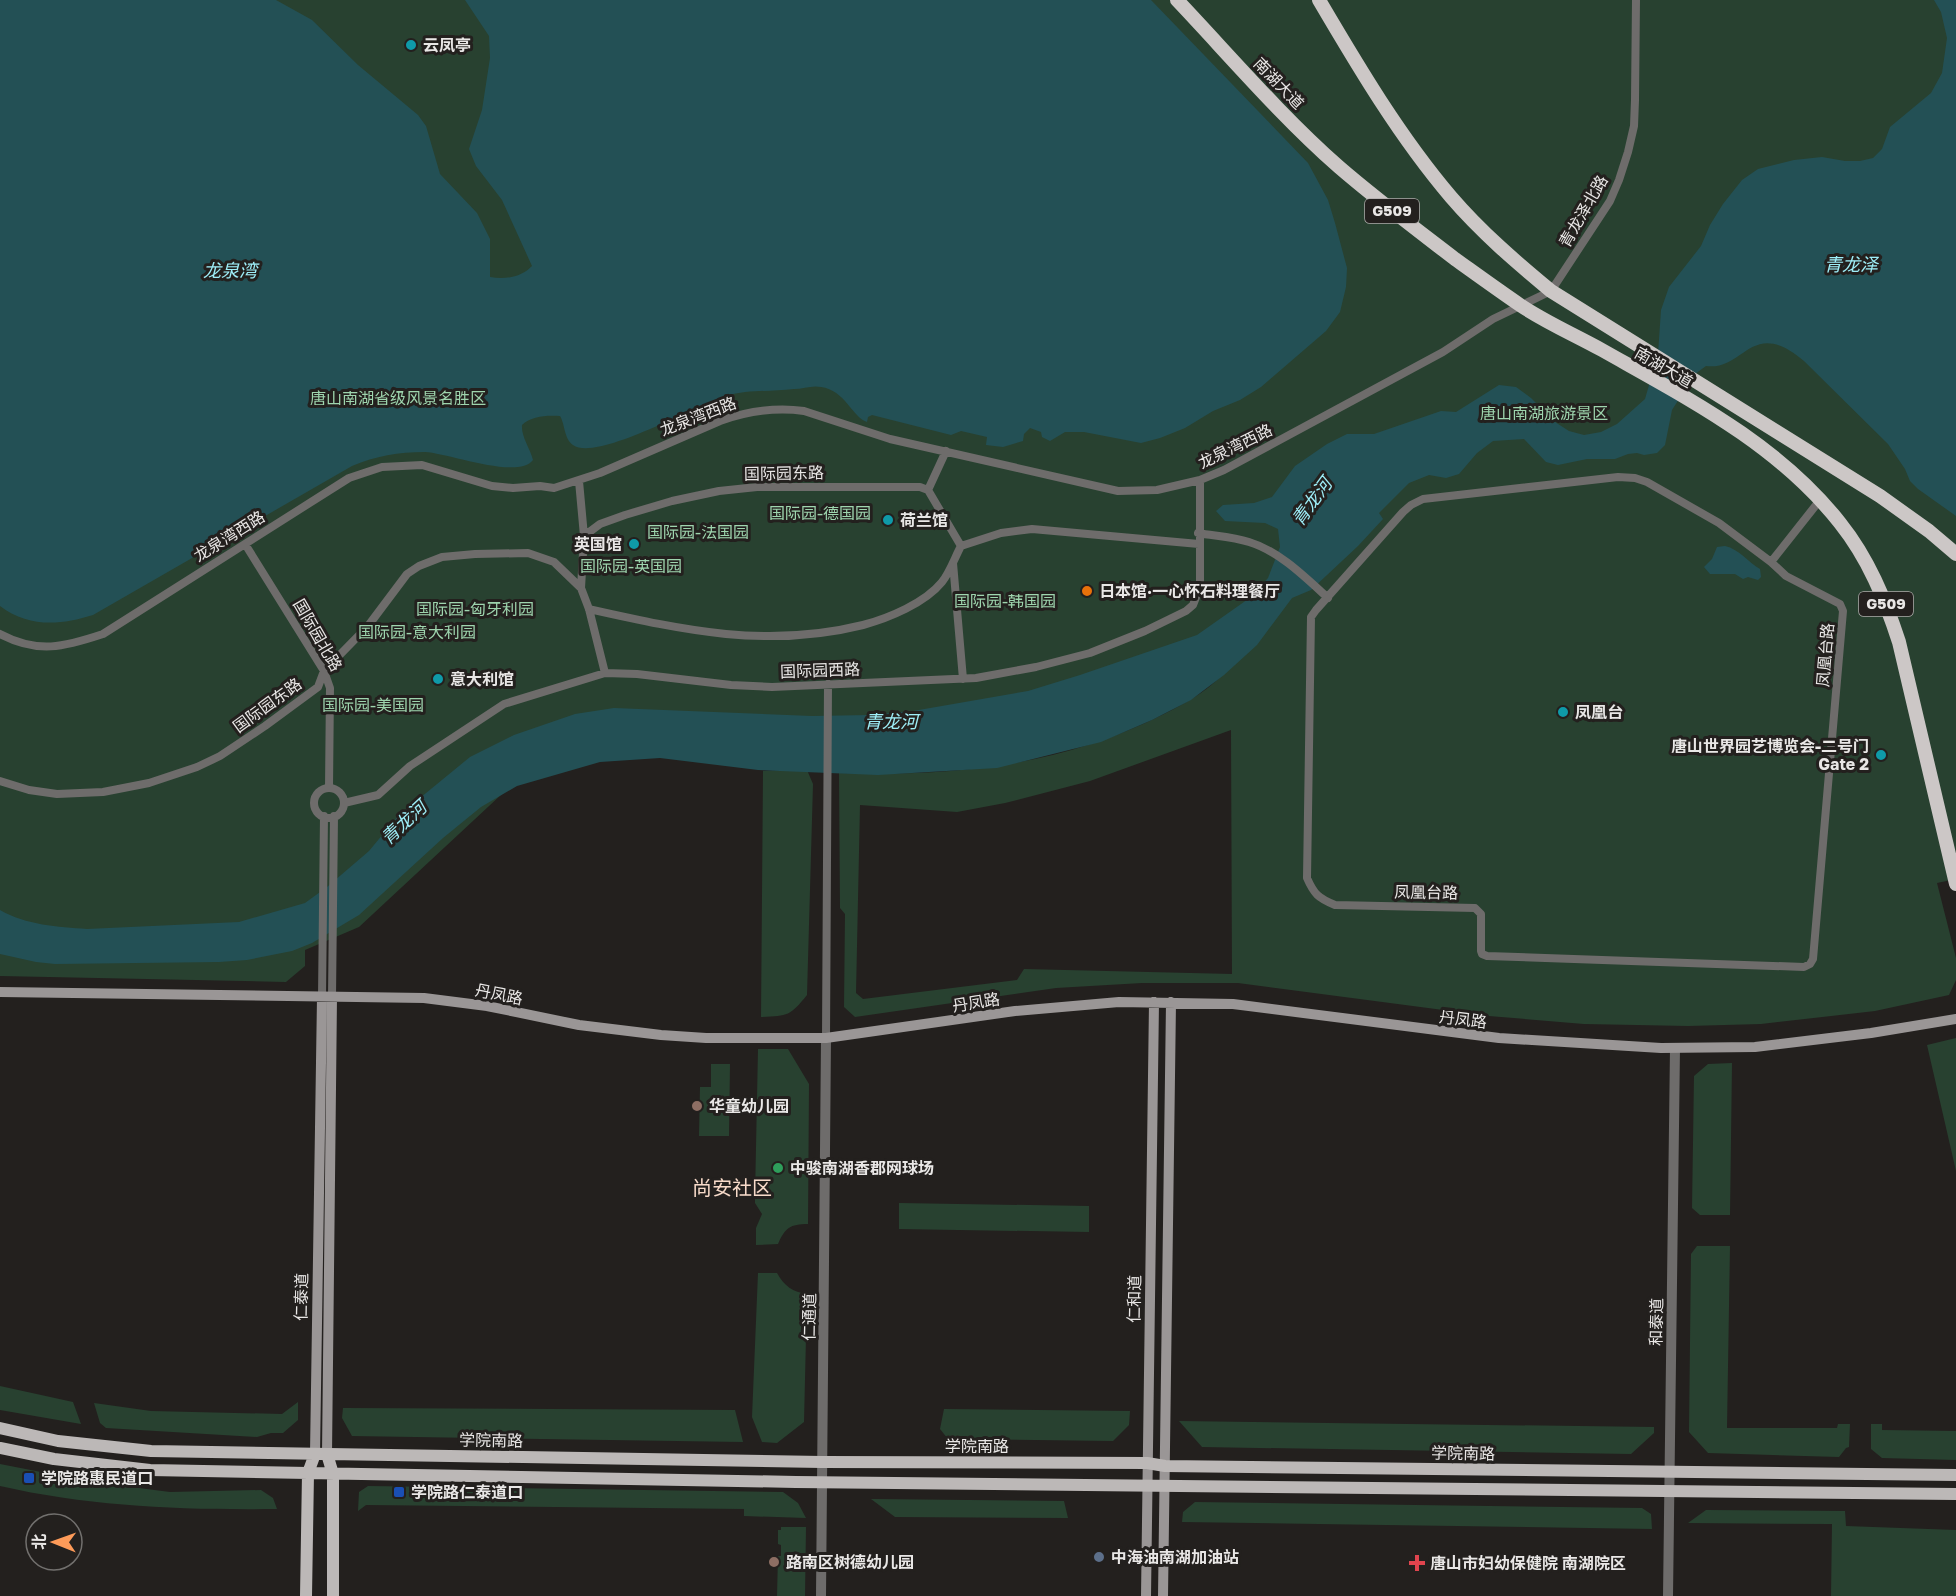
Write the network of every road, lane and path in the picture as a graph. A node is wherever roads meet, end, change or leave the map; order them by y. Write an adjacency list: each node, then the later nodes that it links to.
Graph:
1 (1178, 0): 5 (highway, 南湖大道 / G509)
2 (1319, 0): 4 (highway, 南湖大道)
3 (1636, 0): 4 (street, 青龙泽北路)
4 (1551, 291): 5 (street); 16 (highway, 南湖大道)
5 (1521, 306): 7 (street, 龙泉湾西路); 10 (highway, 南湖大道 / G509)
6 (946, 451): 7 (street, 龙泉湾西路); 8 (street, 龙泉湾西路); 9 (street)
7 (1200, 480): 11 (street, 国际园西路)
8 (579, 481): 12 (street); 13 (street, 龙泉湾西路)
9 (928, 490): 12 (street, 国际园东路); 15 (street)
10 (1820, 500): 18 (street); 32 (highway, 南湖大道 / G509)
11 (1198, 533): 14 (street, 国际园西路); 20 (street)
12 (584, 536): 19 (street)
13 (245, 544): 22 (street, 龙泉湾西路); 23 (street, 国际园北路)
14 (1199, 544): 15 (street); 25 (street, 国际园西路)
15 (961, 546): 17 (street)
16 (1956, 554)
17 (953, 562): 21 (street); 25 (street)
18 (1771, 562): 20 (street, 凤凰台路); 20 (street, 凤凰台路)
19 (581, 588): 21 (street, 国际园东路); 23 (street, 国际园东路)
20 (1328, 598)
21 (589, 609): 24 (street, 国际园东路)
22 (0, 634)
23 (324, 671): 27 (street, 国际园东路); 28 (street, 国际园北路)
24 (605, 673): 26 (street, 国际园西路); 29 (street, 国际园西路)
25 (963, 679): 26 (street, 国际园西路)
26 (828, 684): 38 (street)
27 (0, 781)
28 (329, 788): 29 (street); 30 (street)
29 (344, 803): 31 (street)
30 (324, 816): 31 (street); 34 (street)
31 (334, 816): 34 (street)
32 (1956, 884)
33 (0, 992): 34 (main road, 丹凤路)
34 (327, 997): 38 (main road, 丹凤路); 42 (main road, 仁泰道)
35 (1154, 1002): 36 (main road, 丹凤路); 38 (main road, 丹凤路); 44 (main road, 仁和道)
36 (1171, 1002): 39 (main road, 丹凤路); 45 (main road, 仁和道)
37 (1956, 1019): 39 (main road, 丹凤路)
38 (826, 1038): 43 (street, 仁通道)
39 (1675, 1048): 46 (street, 和泰道)
40 (0, 1428): 42 (main road, 学院南路)
41 (0, 1448): 47 (main road)
42 (321, 1454): 43 (main road, 学院南路); 47 (main road, 仁泰道); 48 (main road, 仁泰道)
43 (822, 1462): 44 (main road, 学院南路); 50 (street, 仁通道)
44 (1147, 1463): 45 (main road, 学院南路); 51 (main road, 仁和道)
45 (1165, 1466): 46 (main road, 学院南路); 52 (main road, 仁和道)
46 (1669, 1472): 49 (main road, 学院南路); 53 (street, 和泰道)
47 (308, 1473): 48 (main road); 55 (main road, 仁泰道)
48 (333, 1474): 50 (main road); 56 (main road, 仁泰道)
49 (1956, 1475)
50 (822, 1482): 51 (main road); 57 (street, 仁通道)
51 (1146, 1486): 52 (main road); 58 (main road, 仁和道)
52 (1165, 1486): 53 (main road); 59 (main road, 仁和道)
53 (1669, 1491): 54 (main road); 60 (street, 和泰道)
54 (1956, 1494)
55 (306, 1596)
56 (333, 1596)
57 (821, 1596)
58 (1146, 1596)
59 (1163, 1596)
60 (1668, 1596)

